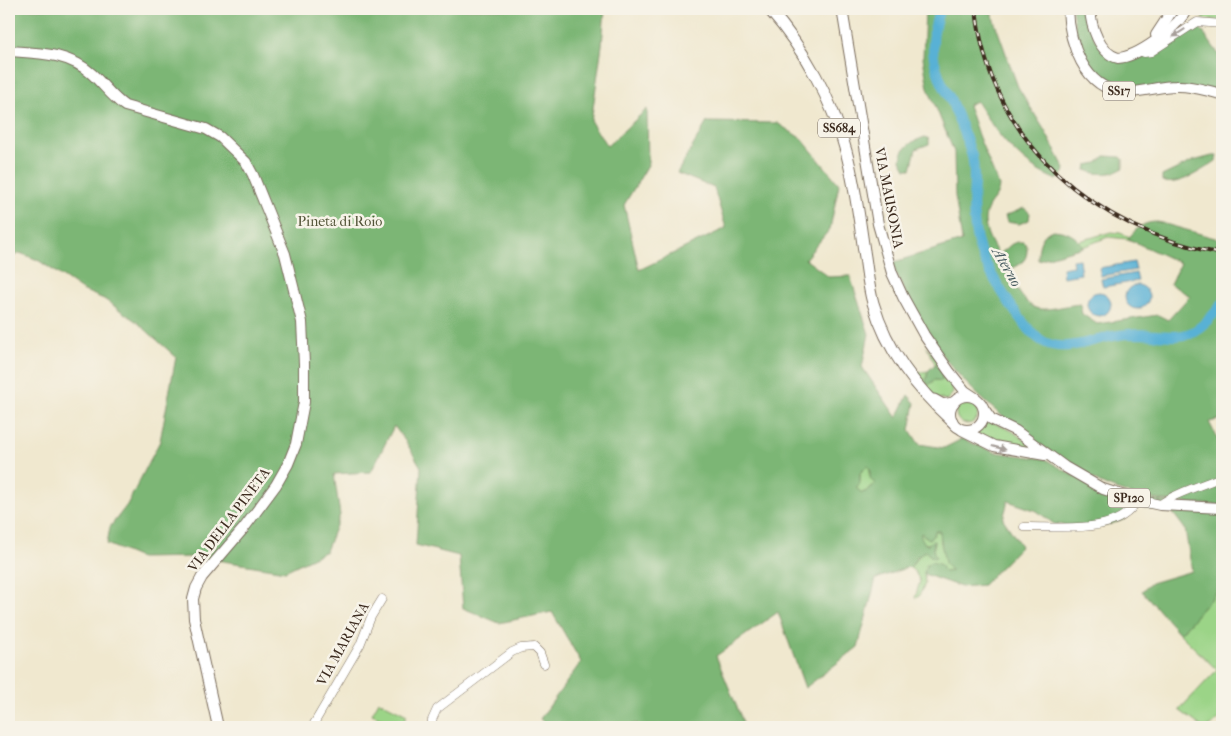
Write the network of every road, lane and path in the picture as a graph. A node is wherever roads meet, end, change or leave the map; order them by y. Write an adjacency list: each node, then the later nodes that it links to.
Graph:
1 (769, 9): 12 (highway, SS684)
2 (842, 9): 13 (main road, VIA MAUSONIA)
3 (1068, 9): 11 (main road, SS17)
4 (1090, 9): 10 (main road)
5 (1173, 9): 8 (main road)
6 (1185, 11): 8 (main road)
7 (1222, 24): 10 (street, one-way to 10)
8 (1148, 44): 10 (main road)
9 (9, 51): 26 (main road, VIA DELLA PINETA)
10 (1140, 51)
11 (1222, 94)
12 (908, 374): 15 (highway, SS684); 17 (highway, SS684)
13 (953, 376): 14 (main road, VIA MAUSONIA); 15 (main road, VIA MAUSONIA)
14 (974, 397): 15 (main road); 16 (main road)
15 (955, 401): 17 (main road)
16 (984, 409): 17 (main road); 18 (main road, SP120)
17 (955, 424): 18 (main road, SP120, one-way to 18)
18 (1046, 455): 20 (main road, SP120)
19 (1222, 477): 21 (street)
20 (1137, 500): 21 (main road, SP120); 23 (street)
21 (1160, 505): 22 (main road, SP120)
22 (1222, 508)
23 (1024, 527)
24 (382, 599): 27 (street, VIA MARIANA)
25 (544, 664): 28 (street)
26 (218, 727)
27 (312, 727)
28 (432, 727)

